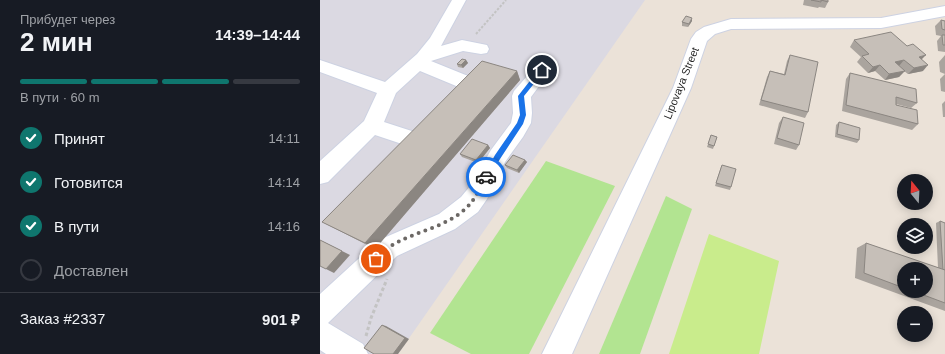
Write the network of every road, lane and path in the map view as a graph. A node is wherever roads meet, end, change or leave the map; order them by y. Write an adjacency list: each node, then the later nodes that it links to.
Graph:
1 (459, 0): 5 (street)
2 (506, 0): 4 (path)
3 (945, 11): 17 (street, Lipovaya Street)
4 (474, 47): 5 (street)
5 (420, 60): 8 (street); 9 (street)
6 (320, 66): 9 (street)
7 (542, 70): 14 (street)
8 (467, 83)
9 (388, 90): 10 (street)
10 (372, 126): 11 (street); 12 (street)
11 (414, 140)
12 (320, 175)
13 (389, 275): 16 (path)
14 (320, 313)
15 (320, 334): 16 (street)
16 (359, 347)
17 (557, 354)

